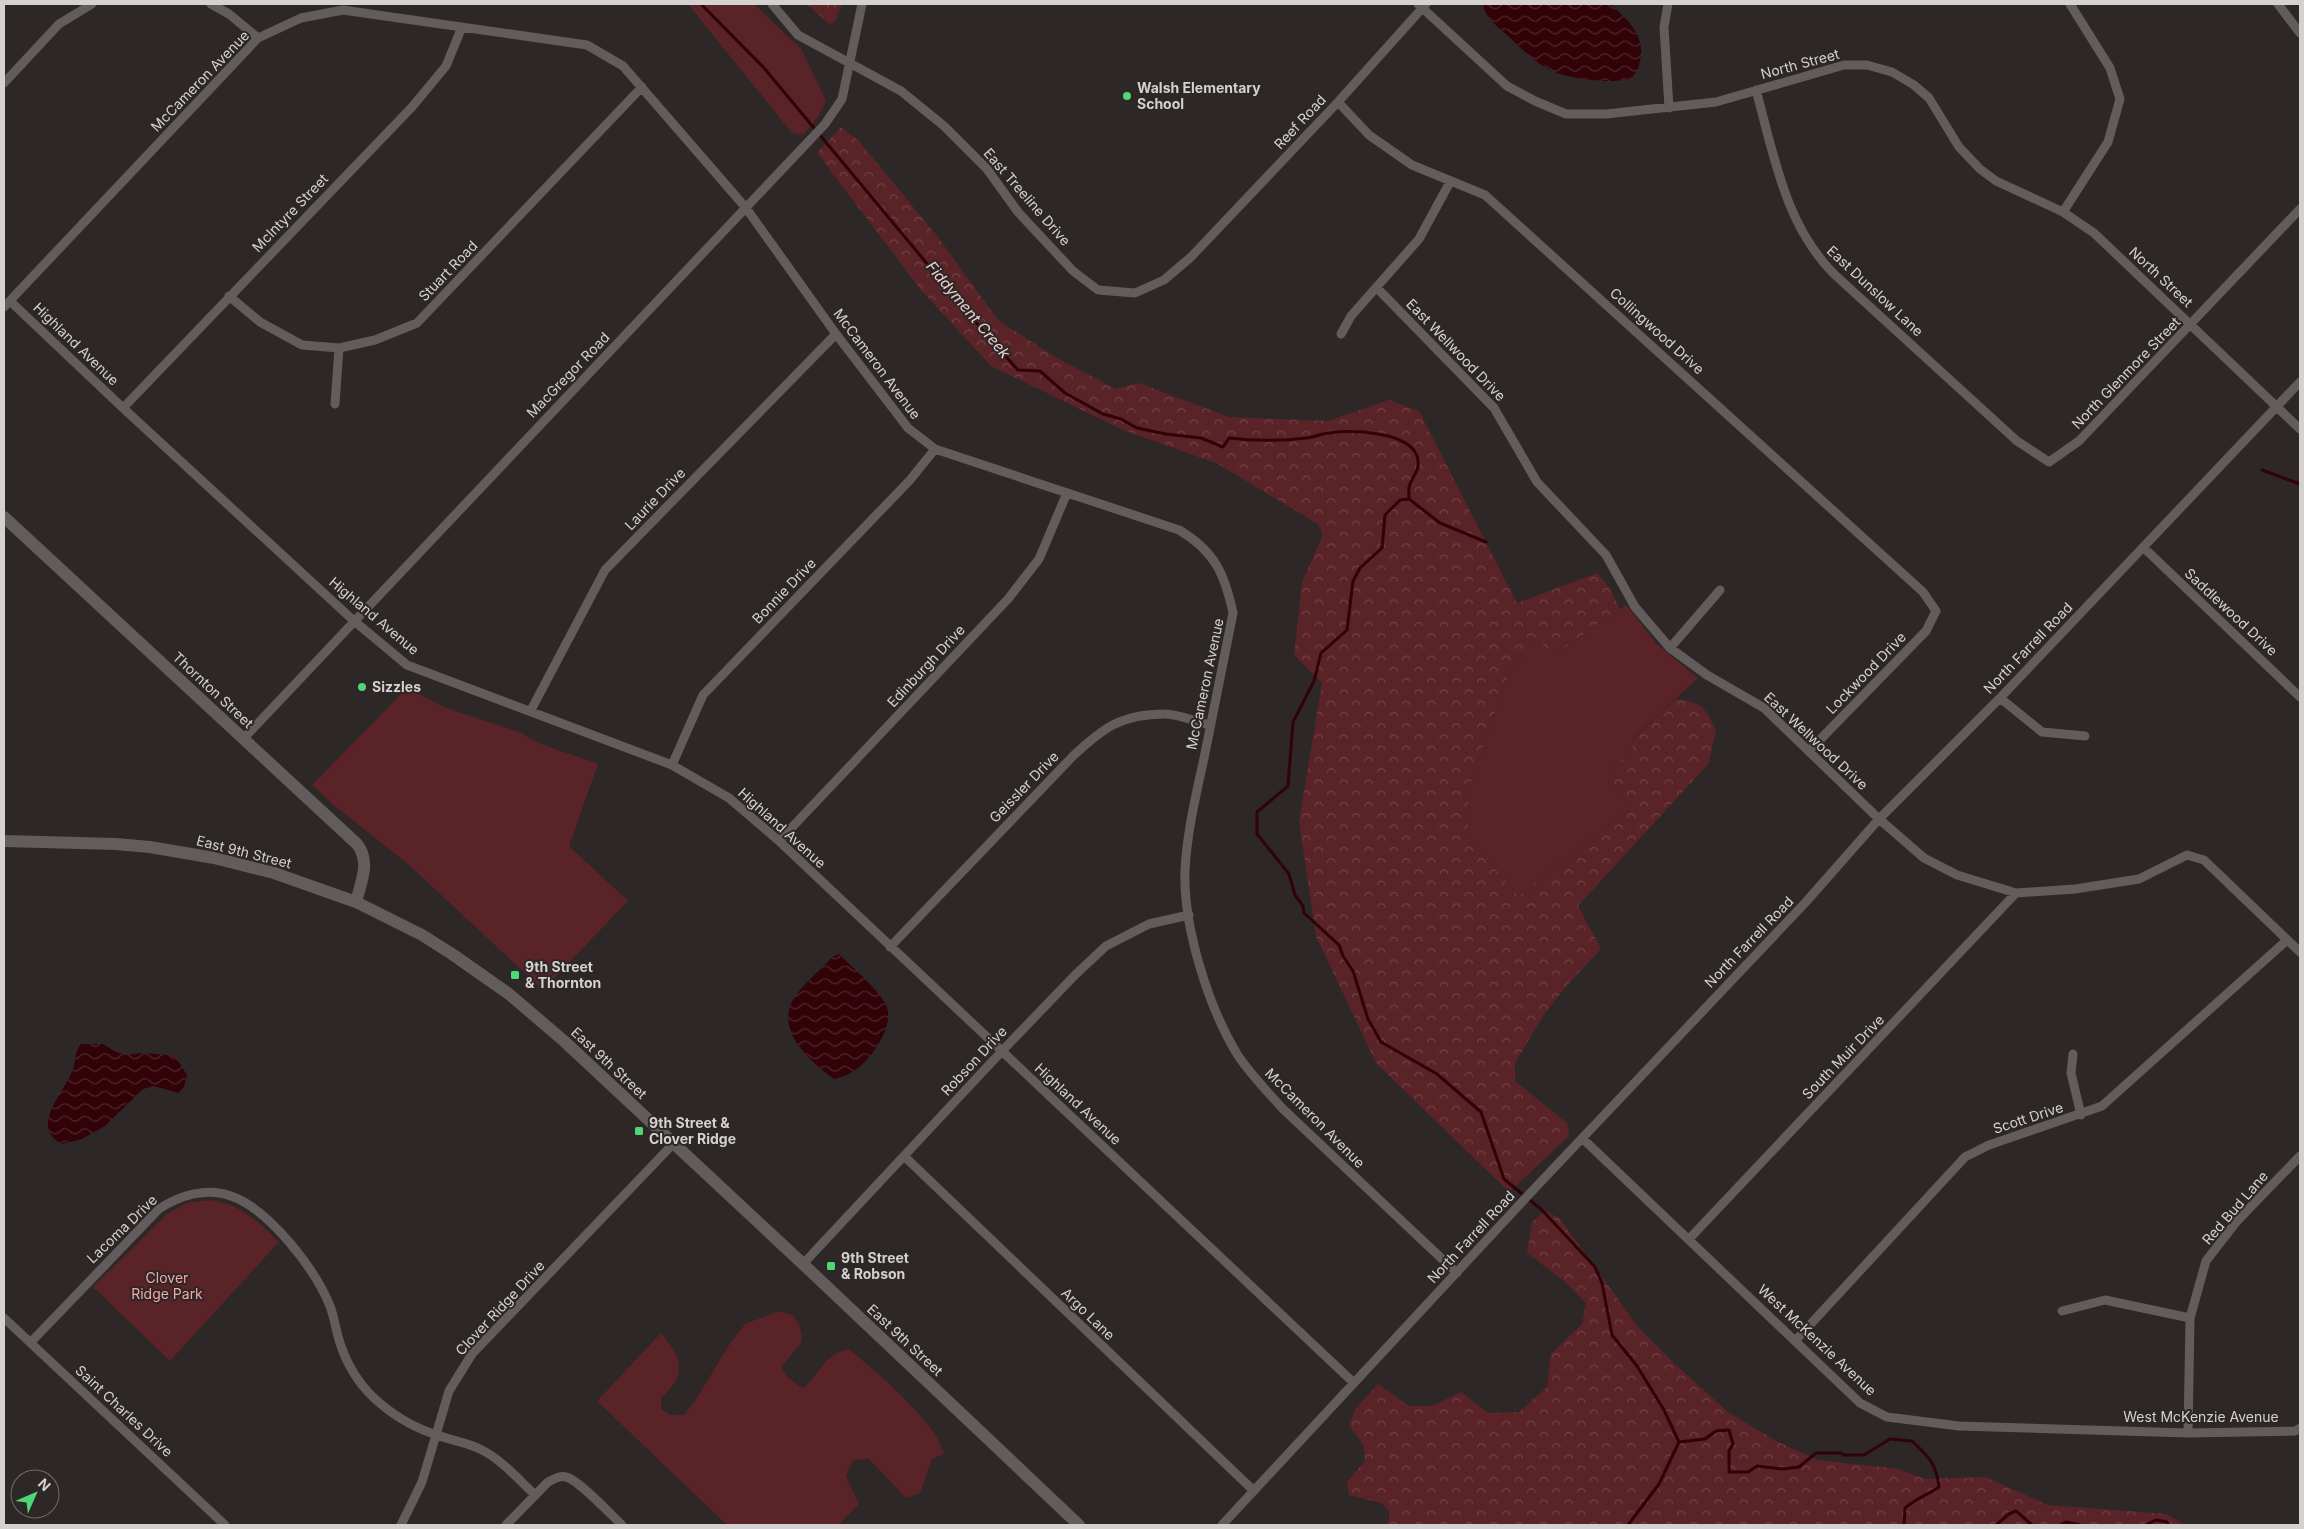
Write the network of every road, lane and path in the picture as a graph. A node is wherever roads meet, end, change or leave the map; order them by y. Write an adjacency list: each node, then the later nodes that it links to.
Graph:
1 (92, 4): 13 (street)
2 (211, 4): 11 (street)
3 (772, 4): 12 (street, East Treeline Drive)
4 (862, 4): 12 (street, MacGregor Road)
5 (1668, 4): 17 (street)
6 (2070, 4): 21 (street)
7 (2278, 4): 10 (street)
8 (1422, 5): 16 (street, Reef Road); 17 (street, North Street)
9 (462, 27): 11 (street, McCameron Avenue); 14 (street, McCameron Avenue); 24 (street, McIntyre Street)
10 (2300, 33)
11 (258, 38): 25 (street, McCameron Avenue)
12 (850, 65): 19 (street, MacGregor Road); 22 (street, East Treeline Drive)
13 (4, 83)
14 (642, 87): 19 (street, McCameron Avenue); 29 (street, Stuart Road)
15 (1756, 90): 17 (street, North Street); 21 (street, North Street); 36 (street, East Dunslow Lane)
16 (1338, 102): 18 (street, Collingwood Drive); 22 (street, Reef Road)
17 (1669, 108)
18 (1450, 182): 23 (street); 41 (street, Collingwood Drive)
19 (746, 208): 27 (street, McCameron Avenue); 42 (street, MacGregor Road)
20 (2300, 209): 26 (street, North Glenmore Street)
21 (2063, 212): 26 (street, North Street)
22 (1191, 257)
23 (1377, 288): 28 (street); 43 (street, East Wellwood Drive)
24 (229, 296): 29 (street, Stuart Road); 33 (street, McIntyre Street)
25 (7, 304): 33 (street, Highland Avenue)
26 (2192, 324): 32 (street, North Street); 36 (street, North Glenmore Street)
27 (836, 334): 35 (street, McCameron Avenue); 46 (street, Laurie Drive)
28 (1341, 334)
29 (339, 348): 31 (street)
30 (2300, 382): 32 (street, North Farrell Road)
31 (335, 404)
32 (2276, 407): 34 (street, North Street); 39 (street, North Farrell Road)
33 (123, 408): 42 (street, Highland Avenue)
34 (2300, 429)
35 (935, 449): 37 (street, McCameron Avenue); 51 (street, Bonnie Drive)
36 (2049, 462)
37 (1067, 493): 47 (street, McCameron Avenue); 53 (street, Edinburgh Drive)
38 (4, 516): 49 (main road, Thornton Street)
39 (2143, 547): 44 (street, Saddlewood Drive); 45 (street, North Farrell Road)
40 (1720, 590): 43 (street)
41 (1936, 611): 50 (street, Lockwood Drive)
42 (353, 620): 46 (street, Highland Avenue); 49 (street, MacGregor Road)
43 (1670, 648): 50 (street, East Wellwood Drive)
44 (2300, 697)
45 (2000, 698): 48 (street); 52 (street, North Farrell Road)
46 (531, 710): 51 (street, Highland Avenue)
47 (1210, 725): 57 (street, McCameron Avenue); 59 (street, Geissler Drive)
48 (2085, 736)
49 (244, 738): 56 (main road, Thornton Street)
50 (1809, 751): 52 (street, East Wellwood Drive)
51 (672, 764): 53 (street, Highland Avenue)
52 (1879, 819): 55 (street, East Wellwood Drive); 64 (street, North Farrell Road)
53 (779, 841): 59 (street, Highland Avenue)
54 (4, 842): 56 (main road, East 9th Street)
55 (2016, 893): 58 (street, East Wellwood Drive); 68 (street, South Muir Drive)
56 (356, 902): 65 (main road, East 9th Street)
57 (1189, 915): 61 (street, Robson Drive); 70 (street, McCameron Avenue)
58 (2287, 940): 60 (street, East Wellwood Drive); 63 (street, Scott Drive)
59 (890, 947): 61 (street, Highland Avenue)
60 (2300, 952)
61 (1002, 1051): 66 (street, Robson Drive); 76 (street, Highland Avenue)
62 (2073, 1054): 63 (street)
63 (2081, 1115): 74 (street, Scott Drive)
64 (1582, 1138): 68 (street, West McKenzie Avenue); 70 (street, North Farrell Road)
65 (674, 1143): 69 (main road, East 9th Street); 79 (street, Clover Ridge Drive)
66 (904, 1156): 69 (street, Robson Drive); 80 (street, Argo Lane)
67 (2300, 1156): 73 (street, Red Bud Lane)
68 (1690, 1238): 74 (street, West McKenzie Avenue)
69 (803, 1264): 86 (main road, East 9th Street)
70 (1457, 1273): 76 (street, North Farrell Road)
71 (2062, 1311): 73 (street)
72 (4, 1318): 75 (street, Saint Charles Drive)
73 (2190, 1318): 78 (street, Red Bud Lane)
74 (1795, 1341): 78 (street, West McKenzie Avenue)
75 (31, 1342): 79 (street, Lacoma Drive); 82 (street, Saint Charles Drive)
76 (1354, 1383): 80 (street, North Farrell Road)
77 (2300, 1428): 78 (street, West McKenzie Avenue)
78 (2188, 1432)
79 (435, 1435): 81 (street, Lacoma Drive); 83 (street, Clover Ridge Drive)
80 (1254, 1491): 87 (street, North Farrell Road)
81 (535, 1495): 84 (street); 85 (street)
82 (225, 1525)
83 (402, 1525)
84 (506, 1525)
85 (622, 1525)
86 (1079, 1525)
87 (1222, 1525)

